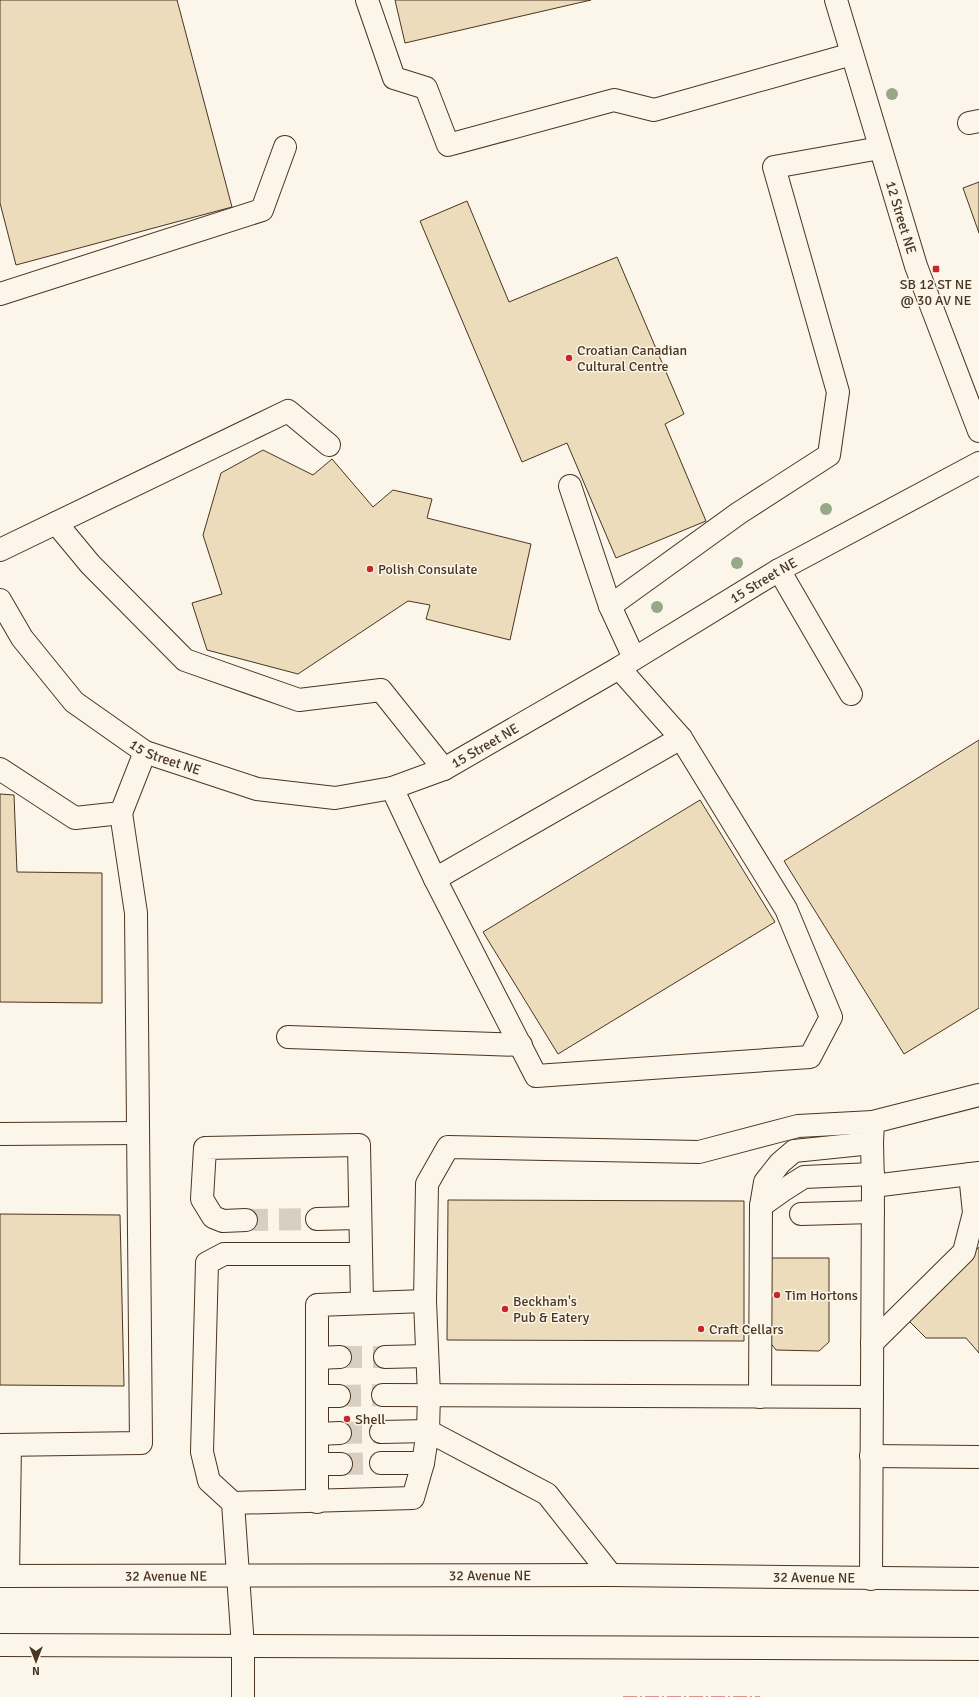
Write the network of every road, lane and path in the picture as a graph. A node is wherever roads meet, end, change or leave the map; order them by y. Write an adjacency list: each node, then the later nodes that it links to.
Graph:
1 (367, 0): 3 (main road)
2 (836, 0): 3 (main road, 12 Street NE)
3 (852, 54): 5 (main road, 12 Street NE)
4 (285, 147): 6 (main road)
5 (880, 148): 7 (main road, 12 Street NE); 15 (main road)
6 (0, 294)
7 (978, 426)
8 (329, 445): 11 (main road)
9 (979, 463): 13 (main road, 15 Street NE)
10 (570, 486): 15 (main road)
11 (56, 523): 12 (main road); 21 (main road)
12 (0, 550)
13 (779, 570): 16 (main road, 15 Street NE); 17 (main road)
14 (0, 600): 19 (main road, 15 Street NE)
15 (610, 606): 16 (main road)
16 (626, 663): 18 (main road); 21 (main road, 15 Street NE)
17 (851, 694)
18 (681, 738): 24 (main road); 26 (main road)
19 (145, 752): 22 (main road, 15 Street NE); 23 (main road)
20 (0, 769): 23 (main road)
21 (444, 770): 22 (main road, 15 Street NE)
22 (392, 788): 24 (main road)
23 (121, 813): 29 (main road)
24 (435, 879): 26 (main road)
25 (288, 1037): 26 (main road)
26 (521, 1046)
27 (979, 1095): 28 (main road)
28 (873, 1122): 31 (main road); 41 (main road)
29 (138, 1133): 30 (main road); 58 (main road)
30 (0, 1134)
31 (872, 1143): 33 (main road); 34 (main road)
32 (975, 1173): 33 (main road); 43 (main road)
33 (873, 1180): 34 (main road); 35 (main road)
34 (761, 1206): 52 (main road)
35 (873, 1212): 36 (main road); 43 (main road)
36 (801, 1214)
37 (359, 1218): 38 (main road); 39 (main road); 40 (main road)
38 (317, 1219)
39 (246, 1220)
40 (360, 1254): 42 (main road); 66 (main road)
41 (425, 1301): 42 (main road); 44 (main road)
42 (362, 1303): 47 (main road)
43 (872, 1344): 53 (main road)
44 (427, 1356): 46 (main road); 49 (main road)
45 (340, 1357): 47 (main road)
46 (385, 1357)
47 (317, 1358): 50 (main road)
48 (384, 1395): 49 (main road)
49 (429, 1395): 52 (main road); 54 (main road)
50 (317, 1396): 51 (main road); 57 (main road)
51 (339, 1396)
52 (760, 1397): 53 (main road)
53 (872, 1397): 59 (main road)
54 (428, 1431): 55 (main road); 62 (main road); 67 (main road)
55 (381, 1432)
56 (340, 1433): 57 (main road)
57 (317, 1434): 63 (main road)
58 (5, 1445): 68 (main road)
59 (871, 1456): 60 (main road); 70 (main road)
60 (979, 1457)
61 (381, 1463): 62 (main road)
62 (423, 1463): 65 (main road)
63 (318, 1464): 64 (main road); 65 (main road)
64 (341, 1464)
65 (318, 1502): 66 (main road)
66 (233, 1504): 69 (main road)
67 (611, 1575): 69 (main road, 32 Avenue NE); 70 (main road, 32 Avenue NE)
68 (4, 1576): 69 (main road, 32 Avenue NE)
69 (239, 1576): 73 (main road)
70 (871, 1579): 71 (main road, 32 Avenue NE)
71 (979, 1579)
72 (0, 1646): 73 (main road)
73 (243, 1647): 74 (main road); 75 (main road)
74 (979, 1649)
75 (242, 1697)

